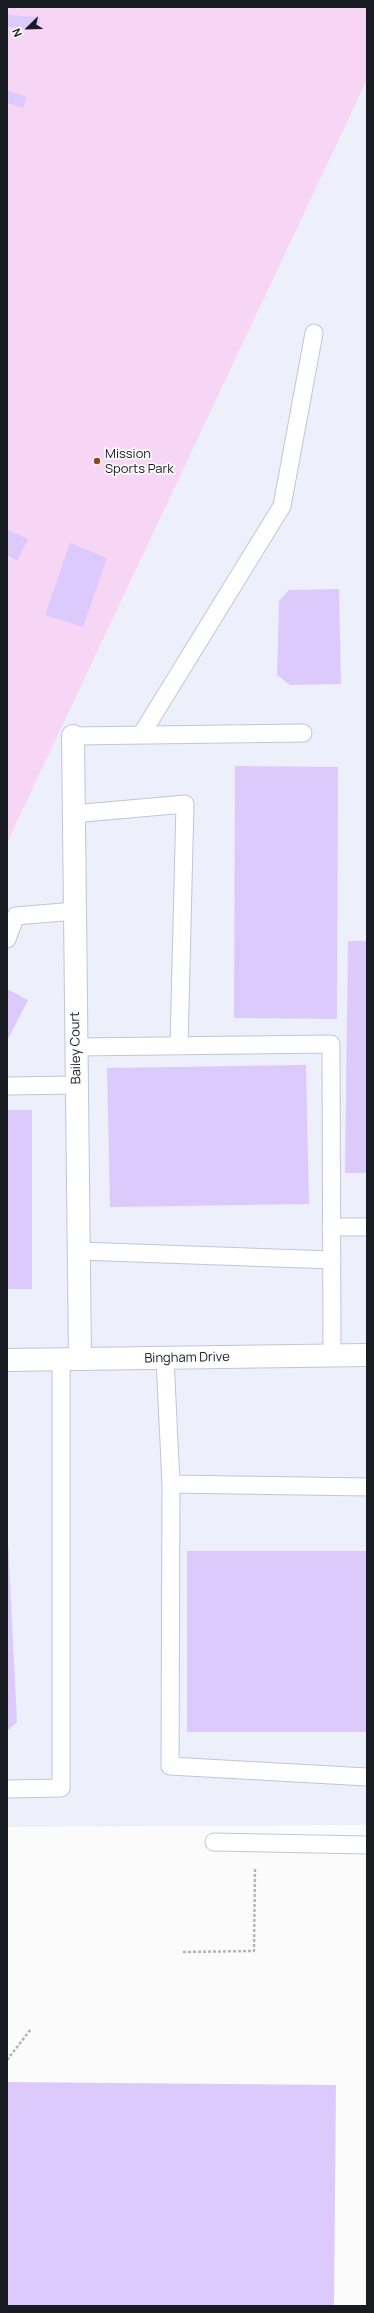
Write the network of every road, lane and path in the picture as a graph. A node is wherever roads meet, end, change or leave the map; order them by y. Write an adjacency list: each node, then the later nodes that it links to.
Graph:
1 (314, 332): 3 (lane)
2 (303, 733): 3 (lane)
3 (141, 735): 4 (lane)
4 (73, 736): 5 (street, Bailey Court)
5 (74, 814): 6 (street, Bailey Court); 8 (lane)
6 (74, 911): 7 (lane); 9 (street, Bailey Court)
7 (7, 939)
8 (179, 1045): 9 (lane); 12 (lane)
9 (76, 1047): 10 (street, Bailey Court)
10 (77, 1085): 11 (lane); 14 (street, Bailey Court)
11 (7, 1086)
12 (331, 1227): 13 (lane); 15 (lane)
13 (367, 1227)
14 (79, 1250): 15 (lane); 19 (street, Bailey Court)
15 (332, 1260): 17 (lane)
16 (367, 1355): 17 (street, Bingham Drive)
17 (332, 1356): 18 (street, Bingham Drive)
18 (165, 1358): 19 (street, Bingham Drive); 21 (lane)
19 (70, 1359): 20 (street, Bingham Drive); 24 (lane)
20 (7, 1360)
21 (171, 1484): 22 (lane); 23 (lane)
22 (367, 1487)
23 (367, 1777)
24 (7, 1789)
25 (214, 1842): 26 (lane)
26 (367, 1845)
27 (255, 1863): 28 (path)
28 (183, 1952)
29 (30, 2029): 30 (path)
30 (7, 2060)

